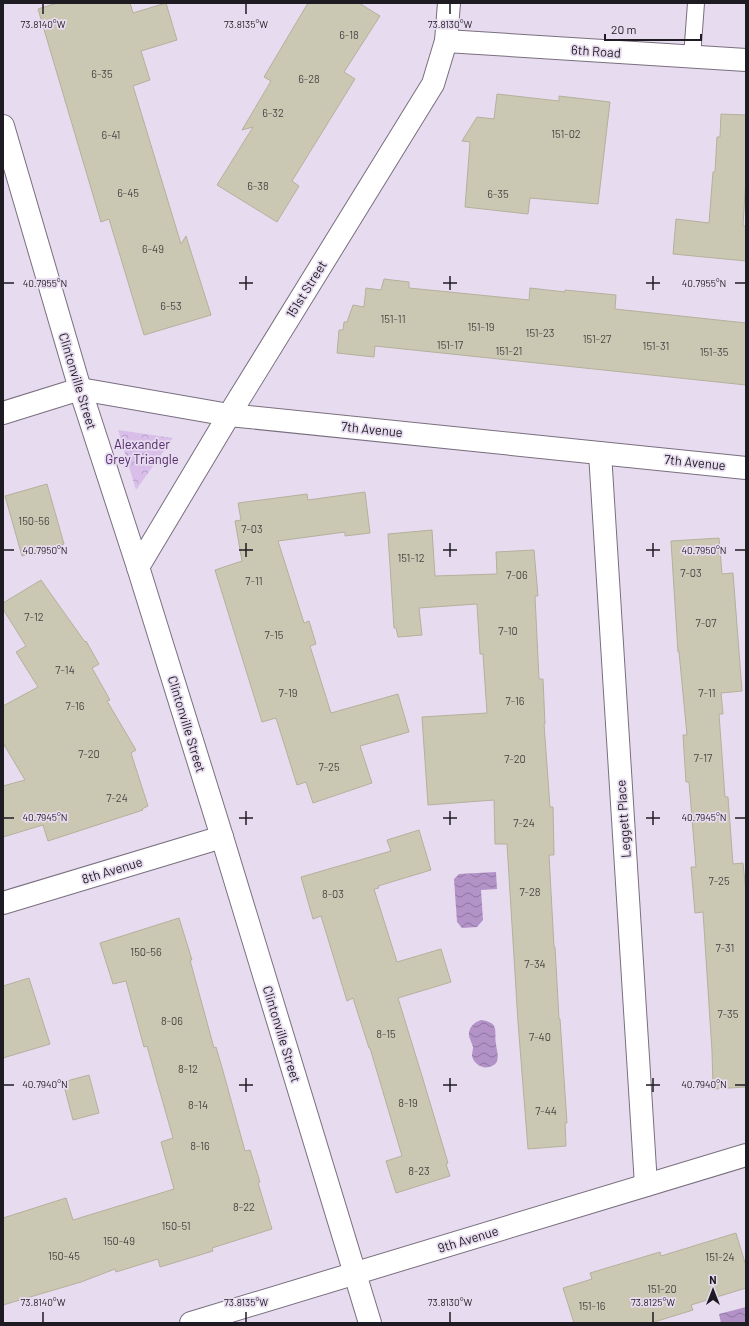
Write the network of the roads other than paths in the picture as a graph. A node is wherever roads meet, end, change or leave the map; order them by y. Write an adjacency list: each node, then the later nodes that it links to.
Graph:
1 (449, 3): 3 (street, 151st Street)
2 (696, 3): 4 (lane)
3 (446, 41): 4 (street, 6th Road); 9 (street, 151st Street)
4 (692, 57): 5 (street, 6th Road)
5 (746, 60)
6 (3, 126): 7 (street, Clintonville Street)
7 (80, 389): 8 (street, 7th Avenue); 9 (street, 7th Avenue); 12 (street, Clintonville Street)
8 (3, 413)
9 (229, 414): 10 (street, 7th Avenue); 12 (street, 151st Street)
10 (600, 452): 11 (street, 7th Avenue); 16 (street, Leggett Place)
11 (746, 468)
12 (138, 567): 13 (street, Clintonville Street)
13 (222, 837): 14 (street, 8th Avenue); 17 (street, Clintonville Street)
14 (3, 903)
15 (746, 1155): 16 (street, 9th Avenue)
16 (646, 1185): 17 (street, 9th Avenue)
17 (355, 1273): 18 (street, 9th Avenue); 19 (street, Clintonville Street)
18 (191, 1323)
19 (370, 1323)

